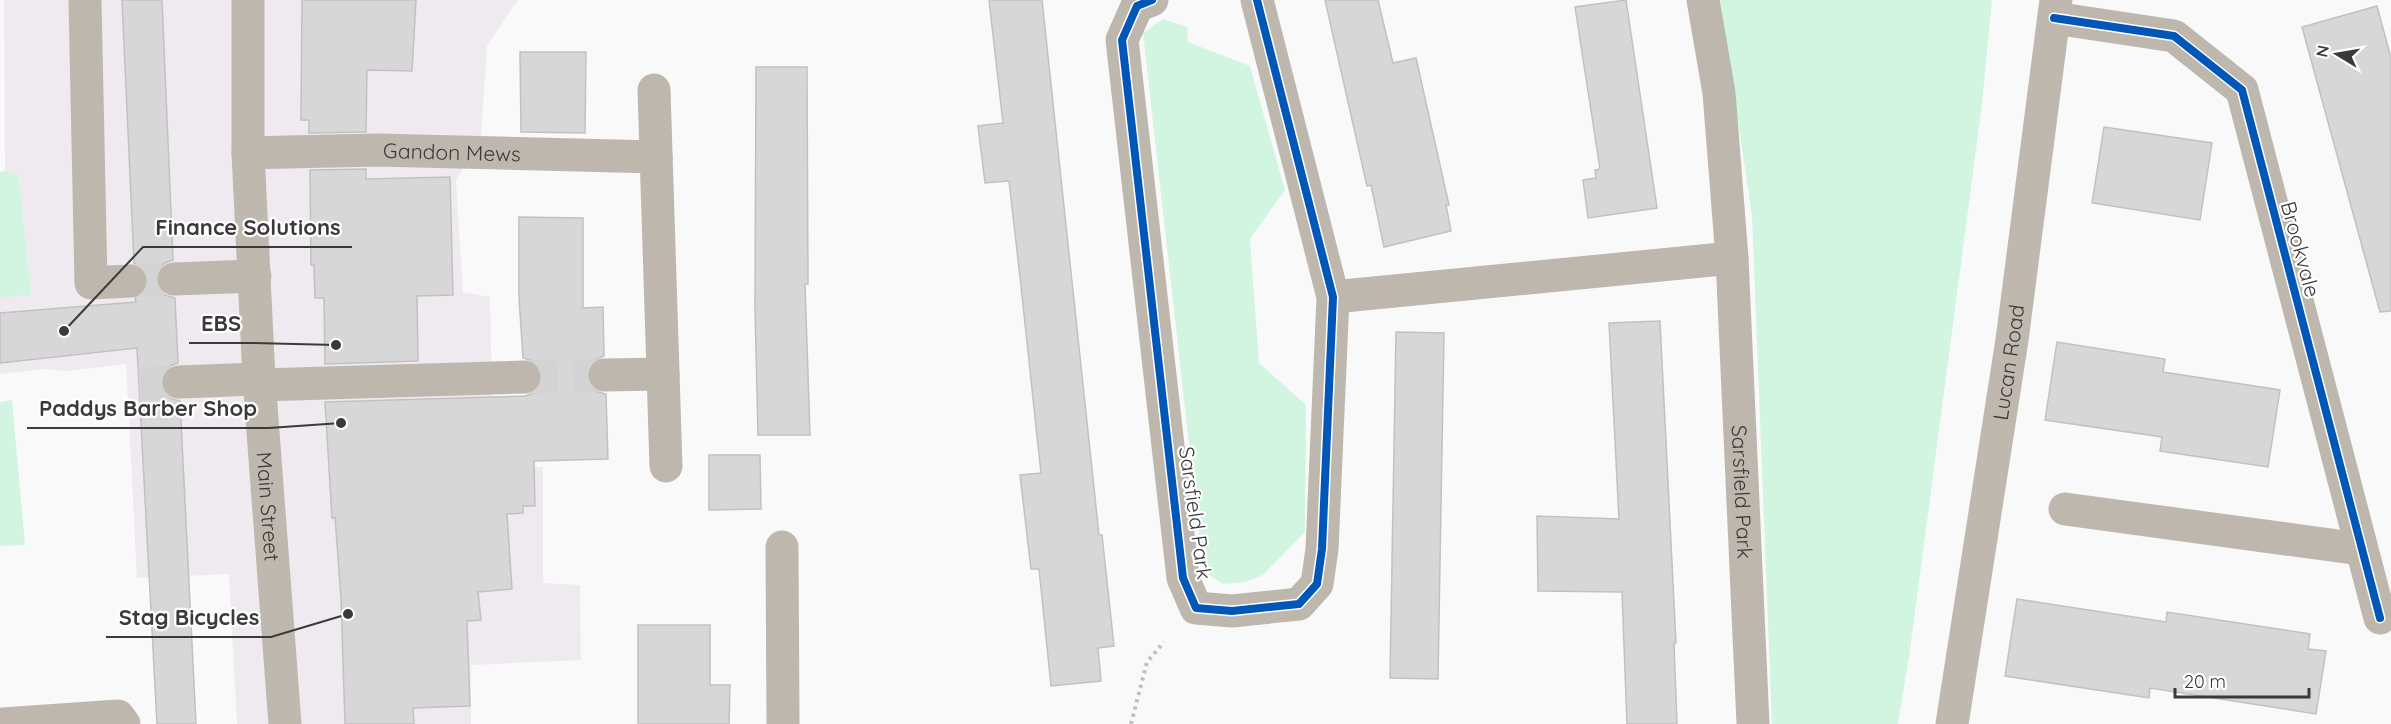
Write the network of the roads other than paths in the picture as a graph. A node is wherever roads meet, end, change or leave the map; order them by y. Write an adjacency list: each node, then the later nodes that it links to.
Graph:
1 (85, 0): 13 (street)
2 (248, 0): 8 (main road, Main Street)
3 (1152, 0): 14 (street, Sarsfield Park)
4 (1257, 0): 14 (street, Sarsfield Park)
5 (1704, 0): 10 (street, Sarsfield Park)
6 (2055, 9): 23 (street, Brookvale); 30 (main road, Lucan Road)
7 (654, 90): 9 (street)
8 (248, 153): 9 (street, Gandon Mews); 11 (main road, Main Street)
9 (656, 157): 15 (street)
10 (1732, 258): 14 (street); 29 (street, Sarsfield Park)
11 (255, 276): 12 (street); 19 (main road, Main Street)
12 (174, 279)
13 (130, 281)
14 (1333, 297)
15 (663, 374): 16 (street); 20 (street)
16 (605, 375)
17 (524, 377): 19 (street)
18 (179, 382): 19 (street)
19 (259, 382): 27 (main road, Main Street)
20 (666, 466)
21 (2065, 509): 23 (street)
22 (782, 547): 28 (street)
23 (2360, 549): 24 (street, Brookvale)
24 (2380, 618)
25 (3, 724): 26 (street)
26 (124, 724)
27 (285, 724)
28 (783, 724)
29 (1753, 724)
30 (1952, 724)

